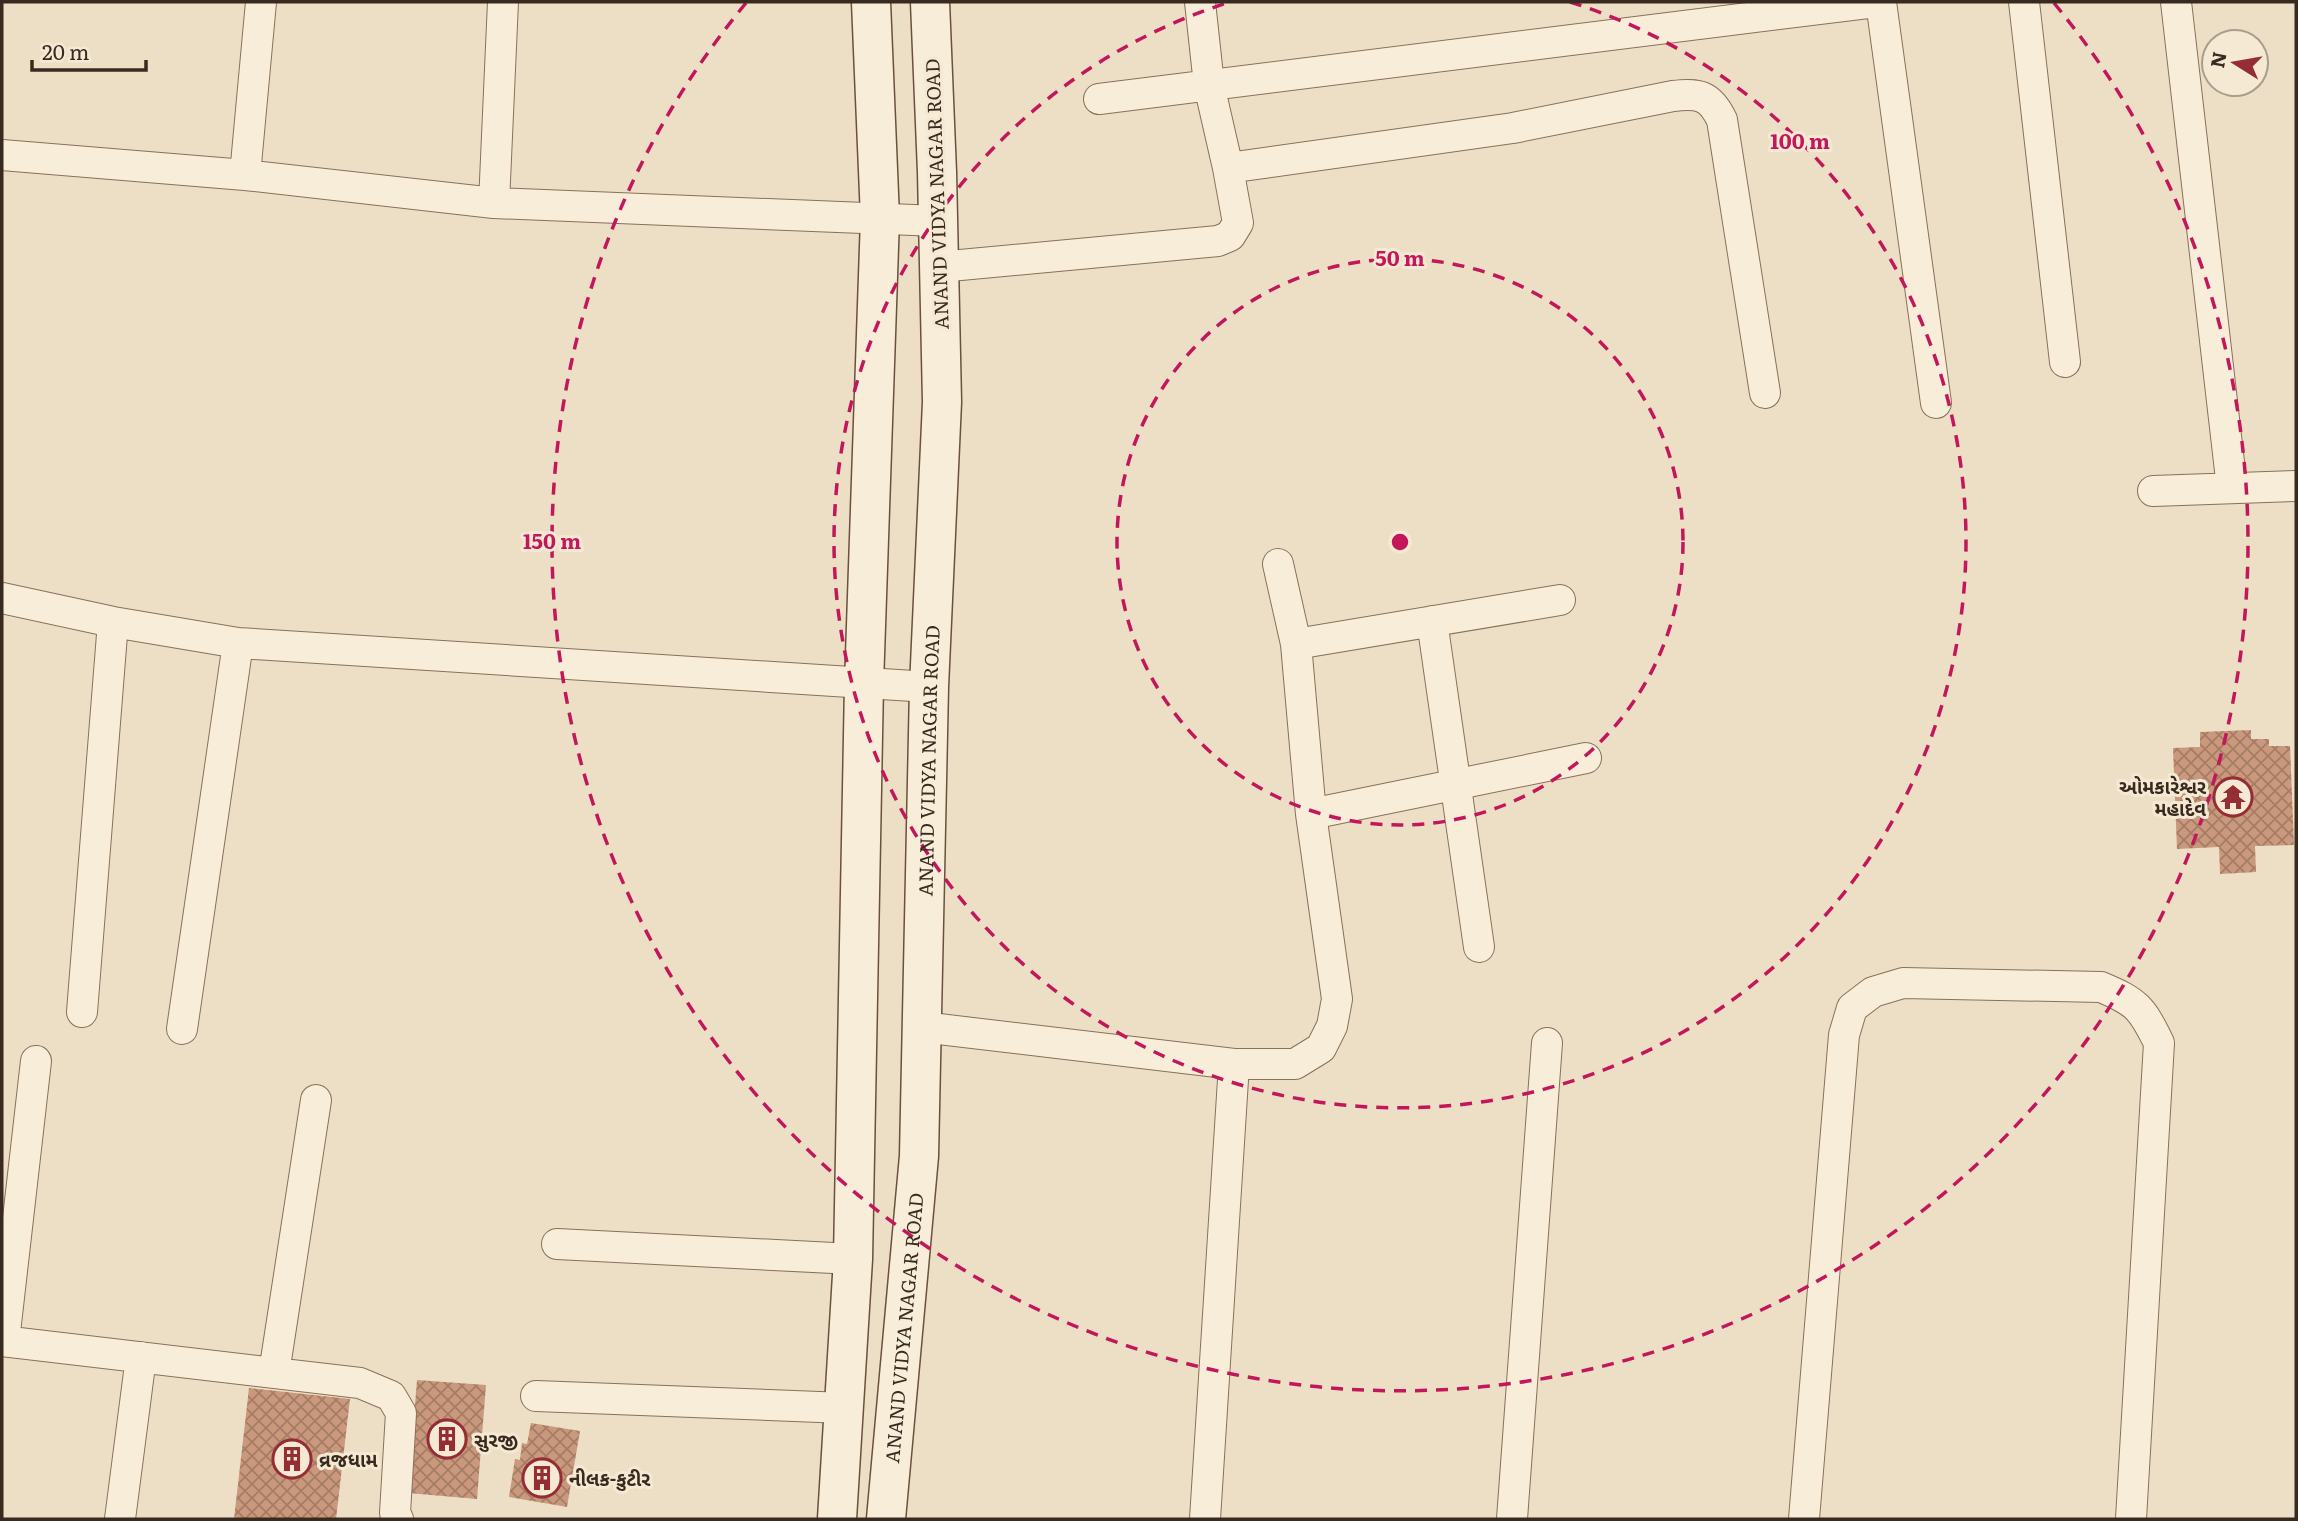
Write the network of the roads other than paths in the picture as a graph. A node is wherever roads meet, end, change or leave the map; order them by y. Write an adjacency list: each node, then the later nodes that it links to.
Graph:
1 (261, 2): 14 (street)
2 (503, 2): 15 (street)
3 (871, 2): 16 (main road)
4 (930, 2): 17 (main road, ANAND VIDYA NAGAR ROAD)
5 (1200, 2): 10 (street)
6 (1876, 2): 10 (street)
7 (1881, 2): 21 (street)
8 (2024, 2): 19 (street)
9 (2176, 2): 23 (street)
10 (1209, 85): 11 (street); 13 (street)
11 (1099, 99)
12 (2, 155): 14 (street)
13 (1228, 168): 18 (street); 20 (street)
14 (245, 175): 15 (street)
15 (494, 203): 16 (street)
16 (880, 218): 17 (street); 32 (main road)
17 (938, 221): 18 (main road, ANAND VIDYA NAGAR ROAD)
18 (939, 267): 33 (main road, ANAND VIDYA NAGAR ROAD)
19 (2065, 362)
20 (1765, 393)
21 (1936, 403)
22 (2296, 486): 23 (street)
23 (2232, 488): 24 (street)
24 (2153, 491)
25 (1278, 564): 31 (street)
26 (2, 598): 29 (street)
27 (1560, 600): 28 (street)
28 (1432, 621): 31 (street); 35 (street)
29 (113, 622): 30 (street); 38 (street)
30 (238, 643): 32 (street); 40 (street)
31 (1296, 644): 36 (street)
32 (864, 684): 33 (street); 46 (main road)
33 (929, 687): 39 (main road, ANAND VIDYA NAGAR ROAD)
34 (1586, 758): 35 (street)
35 (1456, 784): 36 (street); 37 (street)
36 (1311, 814): 43 (street)
37 (1479, 947)
38 (82, 1012)
39 (922, 1027): 43 (street); 55 (main road, ANAND VIDYA NAGAR ROAD)
40 (182, 1029)
41 (1547, 1043): 57 (street)
42 (36, 1061): 47 (street)
43 (1234, 1064): 56 (street)
44 (316, 1100): 49 (street)
45 (557, 1244): 46 (street)
46 (853, 1259): 51 (main road)
47 (3, 1341): 48 (street)
48 (141, 1357): 49 (street); 52 (street)
49 (274, 1373): 53 (street)
50 (536, 1396): 51 (street)
51 (845, 1408): 54 (main road)
52 (120, 1519)
53 (398, 1519)
54 (837, 1519)
55 (886, 1519)
56 (1205, 1519)
57 (1512, 1519)
58 (1804, 1519): 59 (street)
59 (2131, 1519)

